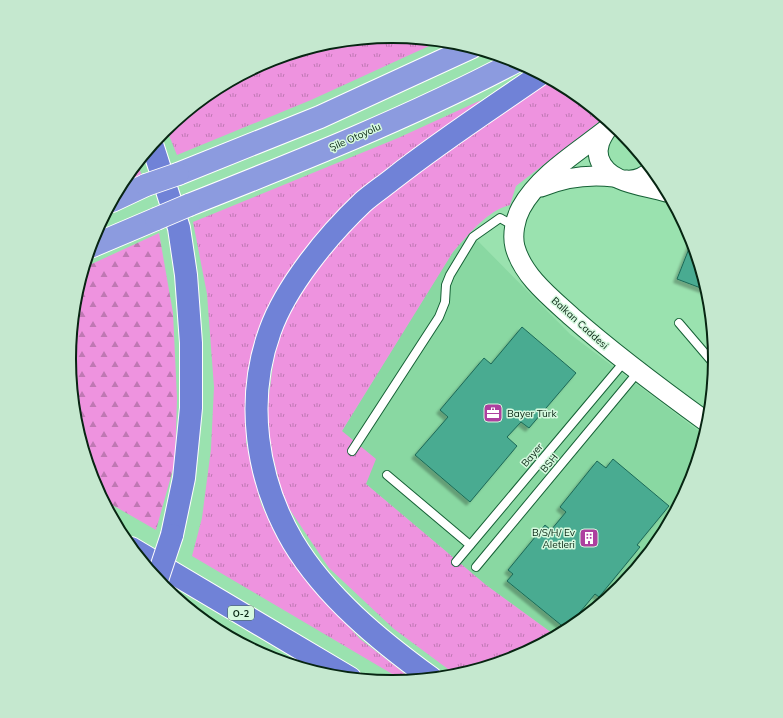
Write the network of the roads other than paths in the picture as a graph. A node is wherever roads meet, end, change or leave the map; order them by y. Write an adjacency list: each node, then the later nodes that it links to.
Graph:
1 (462, 51): 11 (highway, bridge)
2 (508, 66): 13 (highway, Şile Otoyolu, bridge)
3 (535, 78): 26 (highway)
4 (607, 128): 10 (street, Balkan Caddesi)
5 (608, 129): 8 (street)
6 (154, 151): 24 (highway, bridge)
7 (647, 174): 8 (street)
8 (618, 179): 9 (street); 10 (street, Balkan Caddesi)
9 (658, 190)
10 (533, 191): 12 (street, Balkan Caddesi)
11 (120, 197)
12 (514, 226): 16 (street, Balkan Caddesi); 18 (lane)
13 (98, 244)
14 (678, 324): 15 (lane)
15 (708, 357)
16 (631, 367): 17 (street, Balkan Caddesi); 20 (lane, Bayer); 23 (lane, BSH)
17 (702, 418)
18 (352, 451)
19 (387, 475): 20 (lane)
20 (470, 545): 22 (lane, Bayer)
21 (146, 557): 25 (highway, O-2)
22 (456, 562)
23 (476, 567)
24 (159, 573)
25 (336, 670)
26 (424, 673)

